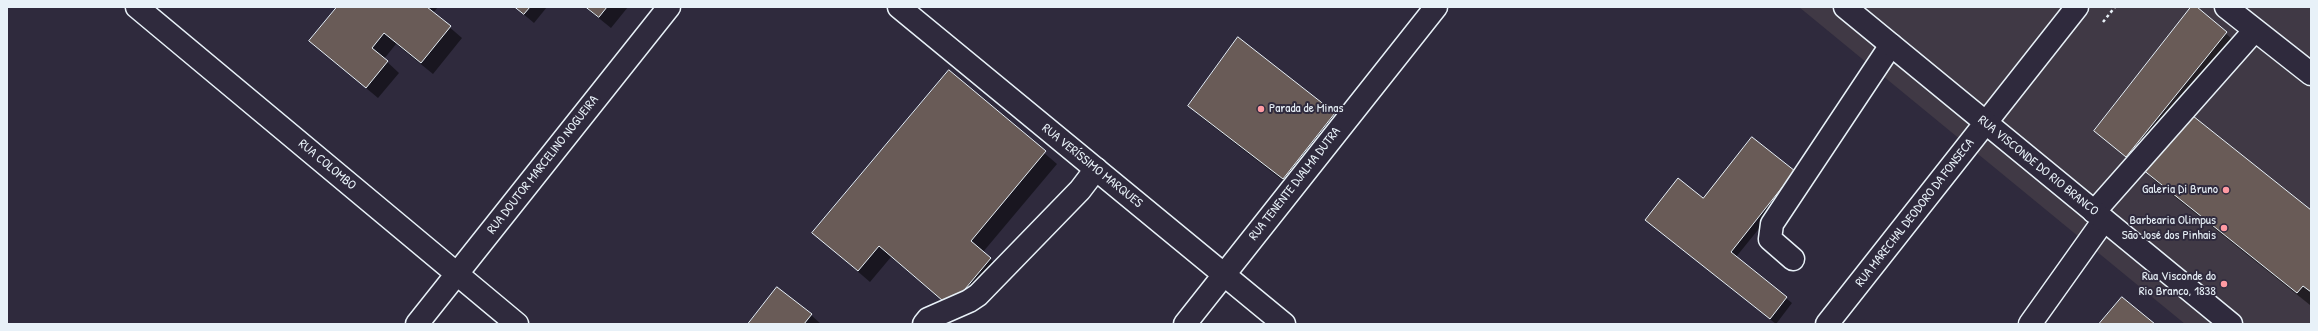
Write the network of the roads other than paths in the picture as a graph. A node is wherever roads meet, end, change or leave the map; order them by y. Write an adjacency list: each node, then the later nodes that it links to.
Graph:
1 (138, 7): 15 (main road, RUA COLOMBO)
2 (668, 7): 15 (main road, RUA DOUTOR MARCELINO NOGUEIRA)
3 (899, 7): 12 (main road, RUA VERÍSSIMO MARQUES)
4 (1436, 7): 16 (main road, RUA TENENTE DJALMA DUTRA)
5 (1845, 7): 9 (main road, RUA VISCONDE DO RIO BRANCO)
6 (2077, 7): 11 (main road, RUA MARECHAL DEODORO DA FONSECA)
7 (2226, 7): 8 (main road)
8 (2255, 30): 10 (main road); 13 (main road)
9 (1892, 45): 11 (main road, RUA VISCONDE DO RIO BRANCO); 14 (main road)
10 (2311, 74)
11 (1986, 123): 13 (main road, RUA VISCONDE DO RIO BRANCO); 22 (main road, RUA MARECHAL DEODORO DA FONSECA)
12 (1096, 169): 16 (main road, RUA VERÍSSIMO MARQUES); 19 (main road)
13 (2099, 216): 23 (main road); 24 (main road, RUA VISCONDE DO RIO BRANCO)
14 (1794, 259)
15 (457, 274): 17 (main road, RUA DOUTOR MARCELINO NOGUEIRA); 18 (main road, RUA COLOMBO)
16 (1224, 275): 20 (main road, RUA TENENTE DJALMA DUTRA); 21 (main road, RUA VERÍSSIMO MARQUES)
17 (417, 324)
18 (517, 324)
19 (924, 324)
20 (1185, 324)
21 (1284, 324)
22 (1827, 324)
23 (2030, 324)
24 (2231, 324)

